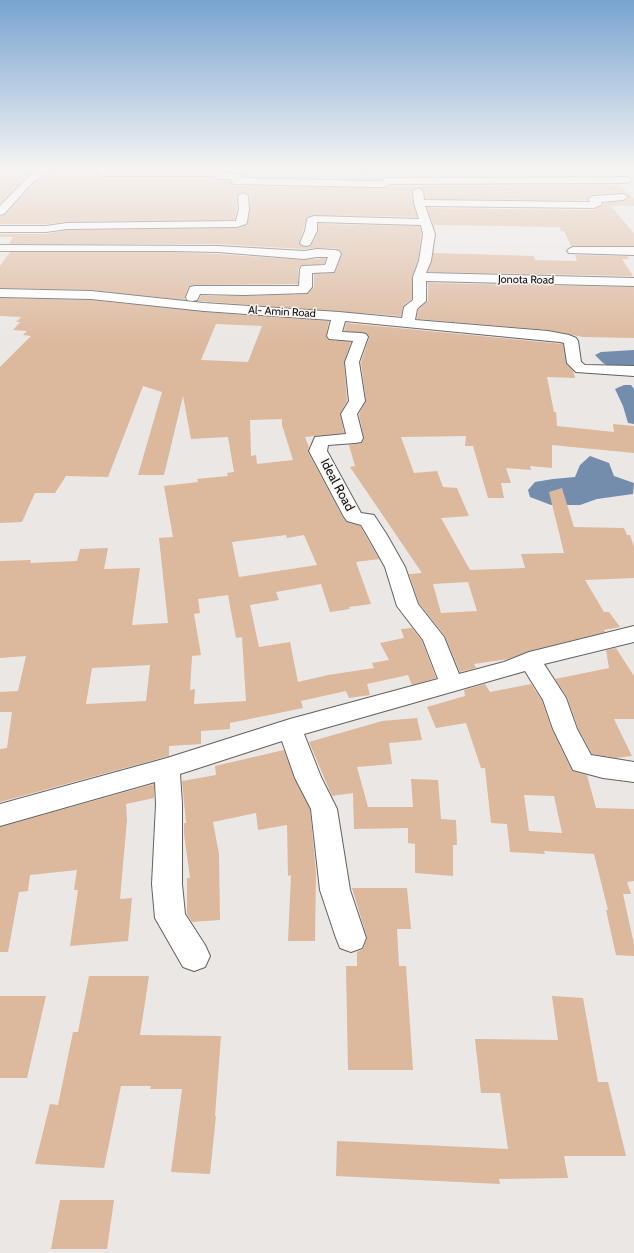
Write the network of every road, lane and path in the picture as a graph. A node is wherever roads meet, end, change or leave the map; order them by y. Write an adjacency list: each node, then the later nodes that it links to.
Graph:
1 (57, 227): 5 (street)
2 (311, 227): 6 (street)
3 (427, 227): 11 (street)
4 (0, 229): 5 (street)
5 (46, 229): 8 (street)
6 (306, 243)
7 (0, 248): 8 (street)
8 (40, 248): 14 (street)
9 (573, 251): 10 (street)
10 (634, 251)
11 (419, 277): 12 (street, Jonota Road); 16 (street)
12 (634, 282)
13 (0, 293): 15 (street, Al- Amin Road)
14 (192, 297)
15 (339, 316): 16 (street, Al- Amin Road); 20 (street, Ideal Road)
16 (408, 323): 17 (street, Al- Amin Road)
17 (634, 371)
18 (634, 634): 19 (street)
19 (529, 660): 20 (street); 23 (street)
20 (452, 684): 21 (street)
21 (290, 729): 22 (street); 25 (street)
22 (167, 768): 24 (street); 26 (street)
23 (634, 772)
24 (0, 815)
25 (351, 938)
26 (194, 956)

